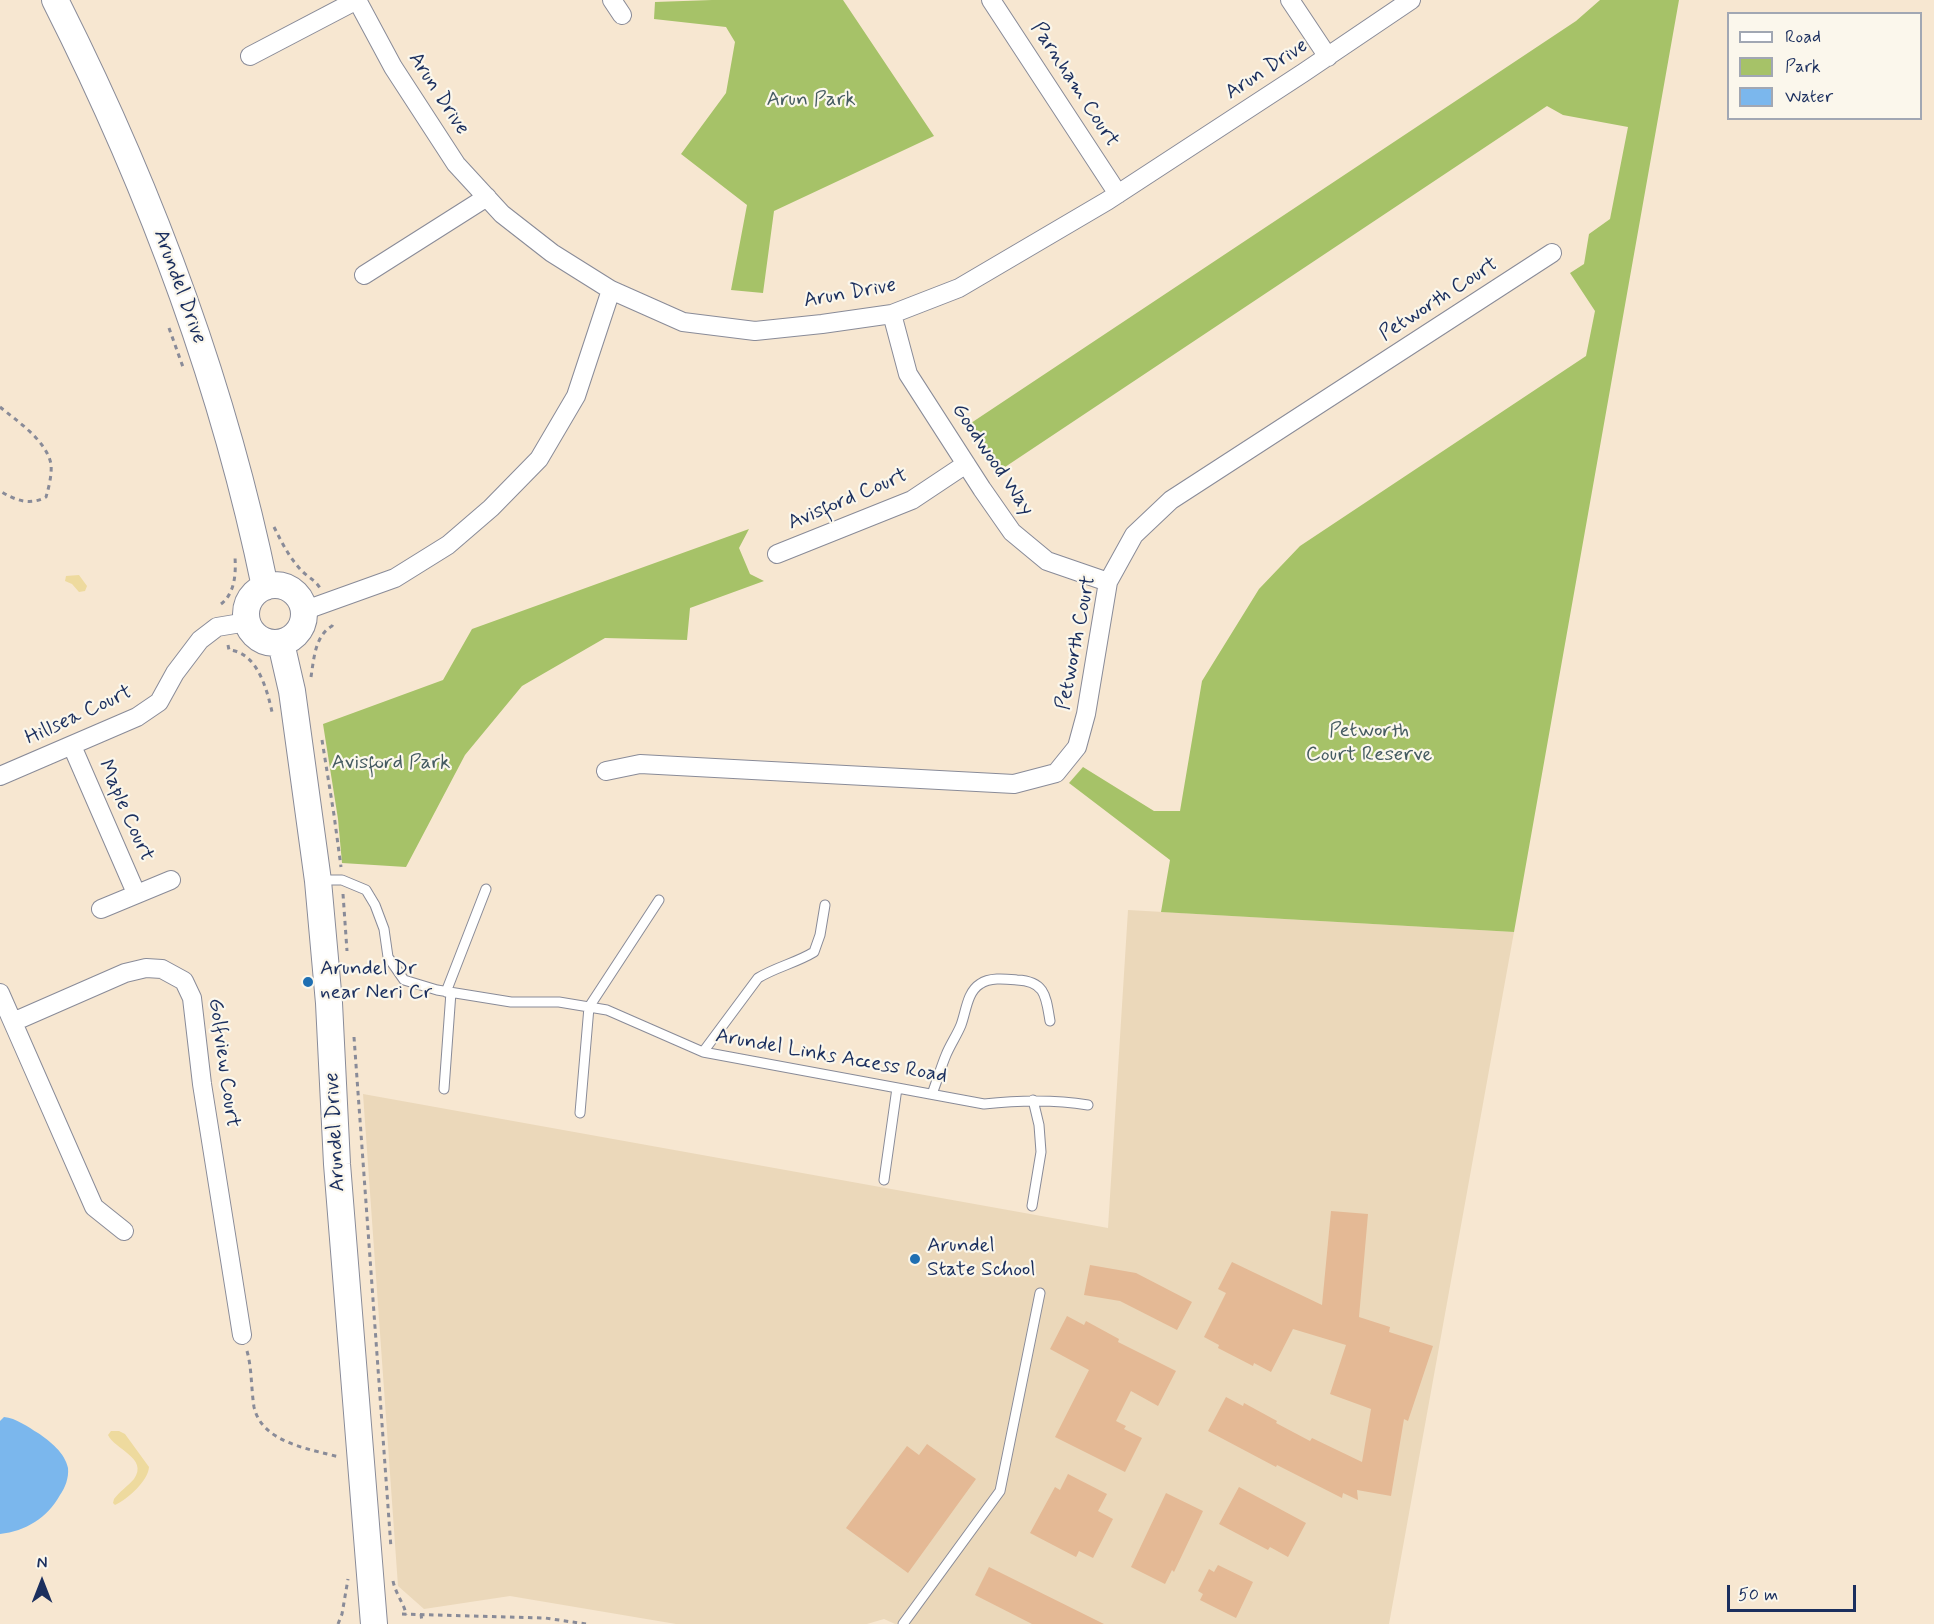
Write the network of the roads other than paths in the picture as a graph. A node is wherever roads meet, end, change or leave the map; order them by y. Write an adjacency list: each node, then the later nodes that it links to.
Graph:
1 (55, 0): 17 (main road, Arundel Drive)
2 (357, 0): 6 (street); 9 (street, Arun Drive)
3 (991, 0): 8 (street, Parnham Court)
4 (1290, 0): 7 (street)
5 (1411, 0): 7 (street, Arun Drive)
6 (250, 56)
7 (1328, 57): 8 (street, Arun Drive)
8 (1118, 194): 13 (street, Arun Drive)
9 (487, 197): 11 (street); 12 (street, Arun Drive)
10 (1552, 253): 16 (street, Petworth Court)
11 (364, 275)
12 (611, 290): 13 (street, Arun Drive); 18 (street)
13 (892, 314): 14 (street, Goodwood Way)
14 (966, 464): 15 (street, Avisford Court); 16 (street, Goodwood Way)
15 (777, 554)
16 (1108, 582): 22 (street, Petworth Court)
17 (265, 587): 18 (main road); 19 (main road)
18 (303, 611): 20 (main road)
19 (247, 622): 20 (main road); 21 (street, Hillsea Court)
20 (281, 643): 25 (main road, Arundel Drive)
21 (72, 746): 23 (street, Hillsea Court); 27 (street, Maple Court)
22 (606, 771)
23 (0, 776)
24 (171, 880): 27 (street, Maple Court)
25 (330, 880): 31 (lane, Arundel Links Access Road); 48 (main road, Arundel Drive)
26 (486, 888): 31 (lane)
27 (136, 893): 30 (street, Maple Court)
28 (659, 900): 33 (lane)
29 (825, 905): 36 (lane)
30 (101, 909)
31 (448, 992): 33 (lane, Arundel Links Access Road); 38 (lane)
32 (0, 993): 35 (street)
33 (589, 1007): 36 (lane, Arundel Links Access Road); 42 (lane)
34 (1050, 1021): 39 (lane)
35 (13, 1022): 45 (street); 47 (street, Golfview Court)
36 (703, 1052): 37 (lane, Arundel Links Access Road)
37 (897, 1088): 39 (lane, Arundel Links Access Road); 43 (lane)
38 (444, 1089)
39 (932, 1094): 40 (lane, Arundel Links Access Road)
40 (1033, 1100): 41 (lane, Arundel Links Access Road); 44 (lane)
41 (1088, 1105)
42 (580, 1113)
43 (884, 1180)
44 (1032, 1206)
45 (124, 1232)
46 (1040, 1293): 49 (lane)
47 (242, 1335)
48 (374, 1624)
49 (903, 1624)

